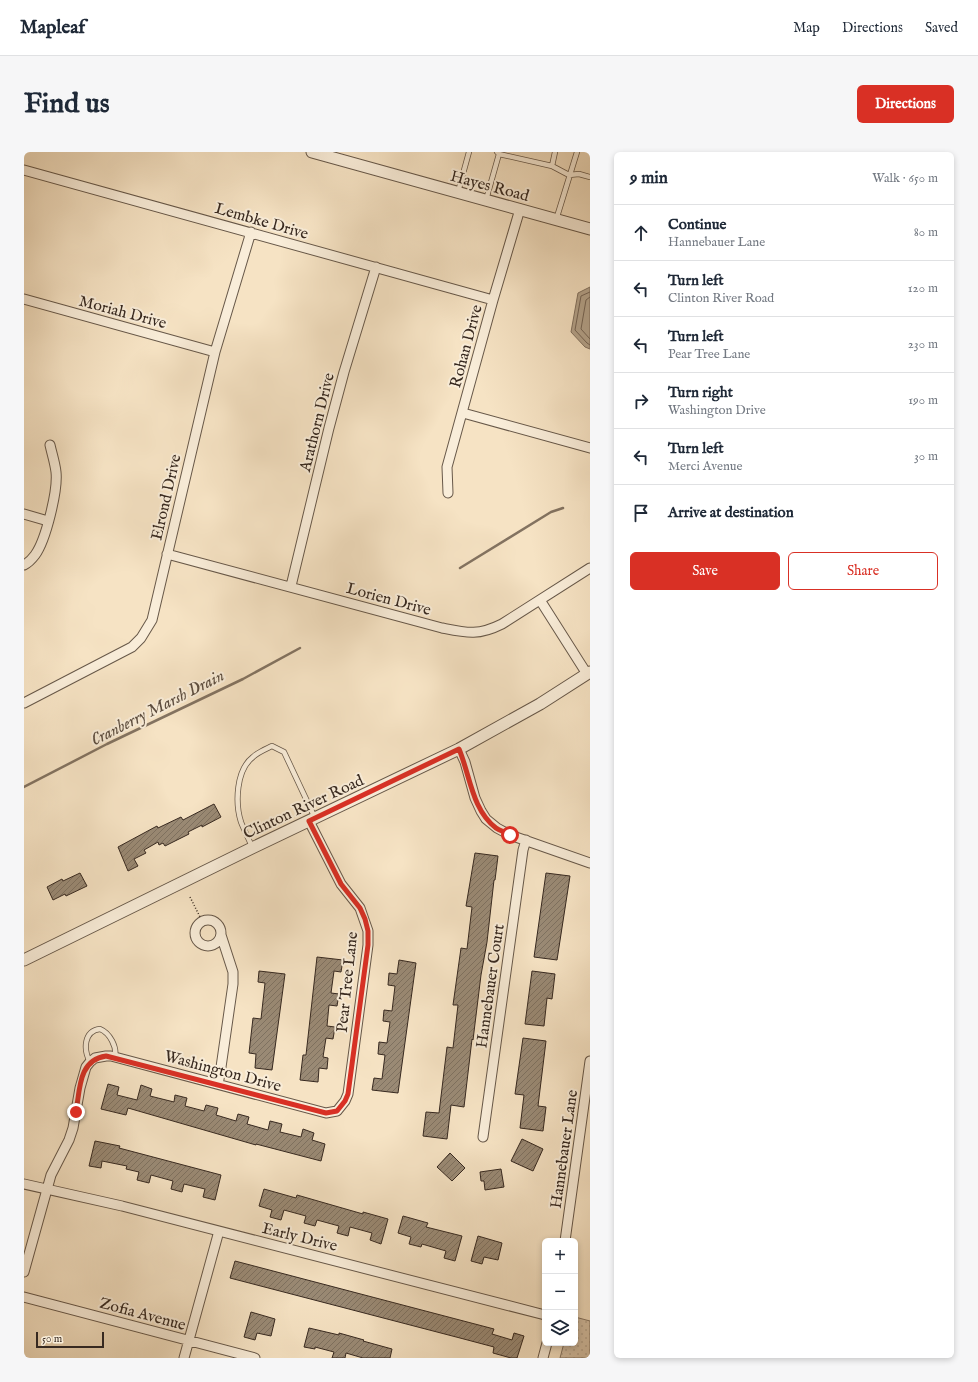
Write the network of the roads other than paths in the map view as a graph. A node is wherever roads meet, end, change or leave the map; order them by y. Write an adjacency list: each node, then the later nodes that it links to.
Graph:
1 (312, 152): 10 (street, Hayes Road)
2 (469, 152): 10 (lane)
3 (555, 152): 6 (lane)
4 (577, 152): 8 (lane)
5 (498, 153): 6 (lane); 11 (lane)
6 (552, 166): 8 (lane)
7 (24, 170): 15 (street, Lembke Drive)
8 (569, 175): 9 (lane); 13 (lane)
9 (590, 177)
10 (458, 192): 11 (street, Hayes Road)
11 (486, 200): 12 (street, Hayes Road)
12 (520, 209): 13 (street, Hayes Road); 18 (street, Rohan Drive)
13 (556, 220): 14 (street, Hayes Road)
14 (590, 229)
15 (251, 232): 16 (street, Lembke Drive); 19 (street, Elrond Drive)
16 (376, 267): 18 (street, Lembke Drive); 29 (street, Arathorn Drive)
17 (24, 299): 19 (street, Moriah Drive)
18 (493, 300): 20 (street, Rohan Drive)
19 (215, 352): 26 (street, Elrond Drive)
20 (462, 413): 22 (street); 23 (street, Rohan Drive)
21 (50, 445): 25 (street)
22 (590, 448)
23 (448, 493)
24 (24, 514): 25 (street)
25 (48, 521): 27 (street)
26 (167, 554): 29 (street, Lorien Drive); 32 (street, Elrond Drive)
27 (24, 566)
28 (590, 568): 30 (street, Lorien Drive)
29 (291, 586): 30 (street, Lorien Drive)
30 (540, 600): 31 (street)
31 (588, 673): 33 (street, Clinton River Road)
32 (24, 703)
33 (459, 749): 34 (street, Clinton River Road); 35 (street)
34 (312, 819): 36 (street, Clinton River Road); 36 (lane); 46 (street, Pear Tree Lane)
35 (526, 840): 37 (street); 47 (street, Hannebauer Court)
36 (252, 848): 41 (street, Clinton River Road)
37 (590, 863)
38 (220, 935): 39 (street); 39 (street); 40 (street)
39 (210, 946): 40 (street)
40 (228, 956): 45 (street)
41 (24, 960)
42 (115, 1057): 44 (street, Washington Drive); 44 (lane); 45 (street, Washington Drive)
43 (590, 1061): 51 (street, Hannebauer Lane)
44 (90, 1062): 49 (street)
45 (218, 1084): 46 (street, Washington Drive)
46 (337, 1111)
47 (483, 1137)
48 (24, 1184): 49 (street, Early Drive)
49 (47, 1188): 50 (street, Early Drive); 52 (street)
50 (219, 1231): 54 (street, Early Drive); 55 (street)
51 (565, 1238)
52 (24, 1272)
53 (24, 1297): 55 (street, Zofia Avenue)
54 (542, 1314)
55 (189, 1341): 57 (street); 58 (street, Zofia Avenue)
56 (545, 1346): 59 (street)
57 (184, 1358)
58 (255, 1358)
59 (542, 1358)

